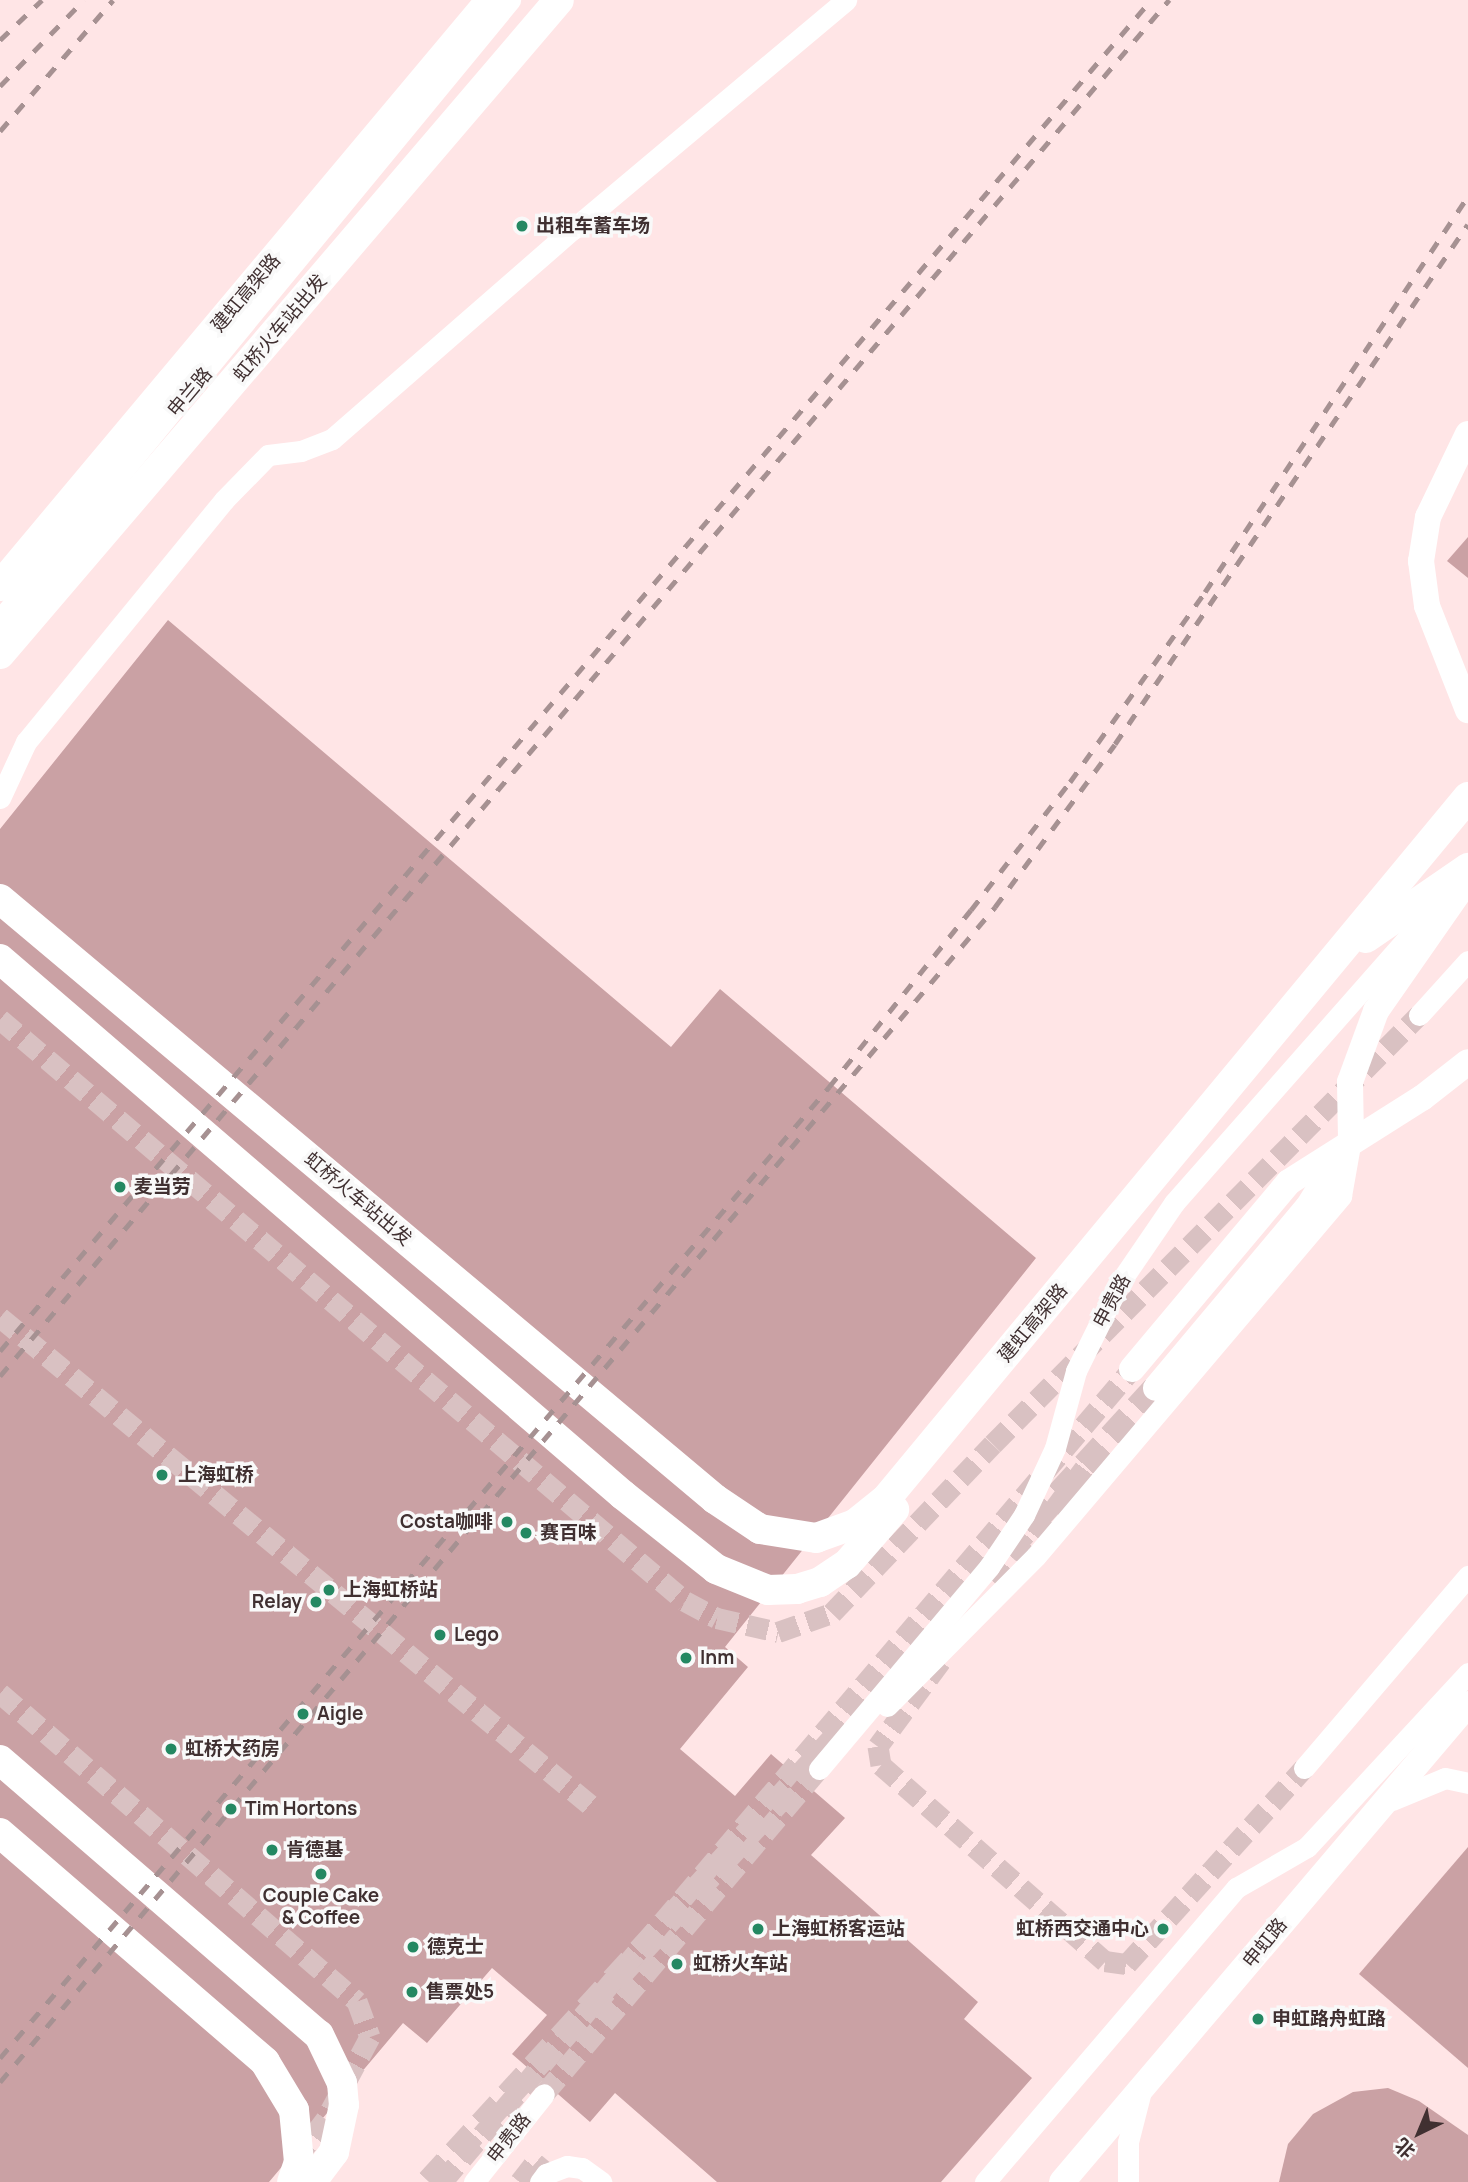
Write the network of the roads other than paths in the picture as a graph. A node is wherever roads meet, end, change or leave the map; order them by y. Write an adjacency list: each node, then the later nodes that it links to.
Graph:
1 (491, 0): 6 (highway, 建虹高架路)
2 (510, 0): 7 (street, 申兰路)
3 (559, 0): 8 (highway, 虹桥火车站出发)
4 (846, 0): 11 (street)
5 (1468, 434): 9 (main road)
6 (0, 586)
7 (0, 620)
8 (0, 654)
9 (1468, 710)
10 (1468, 797): 17 (highway)
11 (0, 798)
12 (1468, 870): 17 (highway); 20 (street, 申贵路)
13 (1468, 879): 20 (main road)
14 (0, 899): 24 (highway, 虹桥火车站出发)
15 (0, 959): 23 (highway)
16 (1468, 961): 18 (street)
17 (1302, 998): 23 (highway, 建虹高架路)
18 (1419, 1015)
19 (1468, 1062): 20 (main road)
20 (1351, 1139): 21 (main road); 22 (main road)
21 (1132, 1369)
22 (1156, 1388)
23 (921, 1457): 24 (highway, 建虹高架路)
24 (715, 1499)
25 (1468, 1576): 31 (street)
26 (1468, 1673): 42 (street)
27 (1468, 1682): 29 (main road)
28 (1468, 1704): 29 (main road, 申虹路)
29 (1429, 1748): 33 (main road, 申虹路)
30 (0, 1760): 38 (highway)
31 (1304, 1768)
32 (1468, 1783): 33 (street)
33 (1375, 1810): 35 (main road, 申虹路)
34 (0, 1833): 37 (highway)
35 (1142, 2086): 43 (main road, 申虹路); 44 (street)
36 (544, 2094): 39 (street, 申贵路)
37 (292, 2182)
38 (311, 2182)
39 (474, 2182)
40 (540, 2182): 41 (street)
41 (601, 2182)
42 (985, 2182)
43 (1062, 2182)
44 (1128, 2182)

